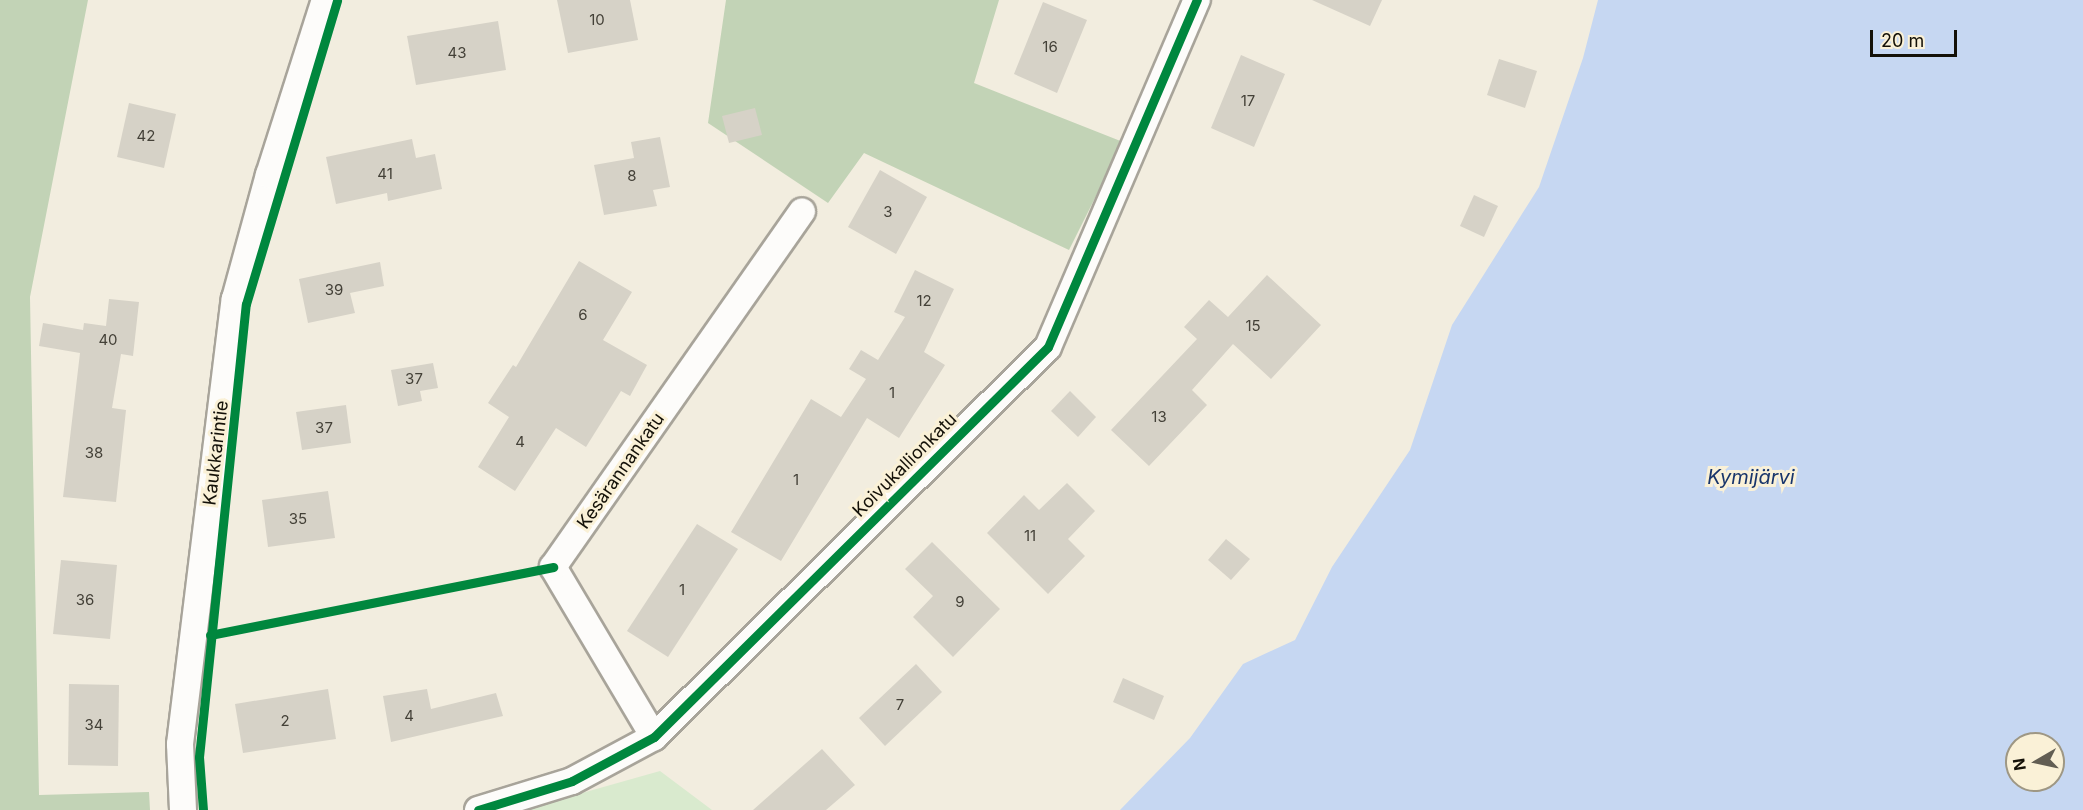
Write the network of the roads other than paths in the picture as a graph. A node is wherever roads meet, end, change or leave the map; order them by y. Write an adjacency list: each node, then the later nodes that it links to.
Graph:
1 (325, 0): 5 (street, Kaukkarintie)
2 (1197, 0): 4 (street, Koivukallionkatu)
3 (802, 212): 4 (street, Kesärannankatu)
4 (654, 737): 6 (street, Koivukallionkatu)
5 (183, 810)
6 (478, 810)

